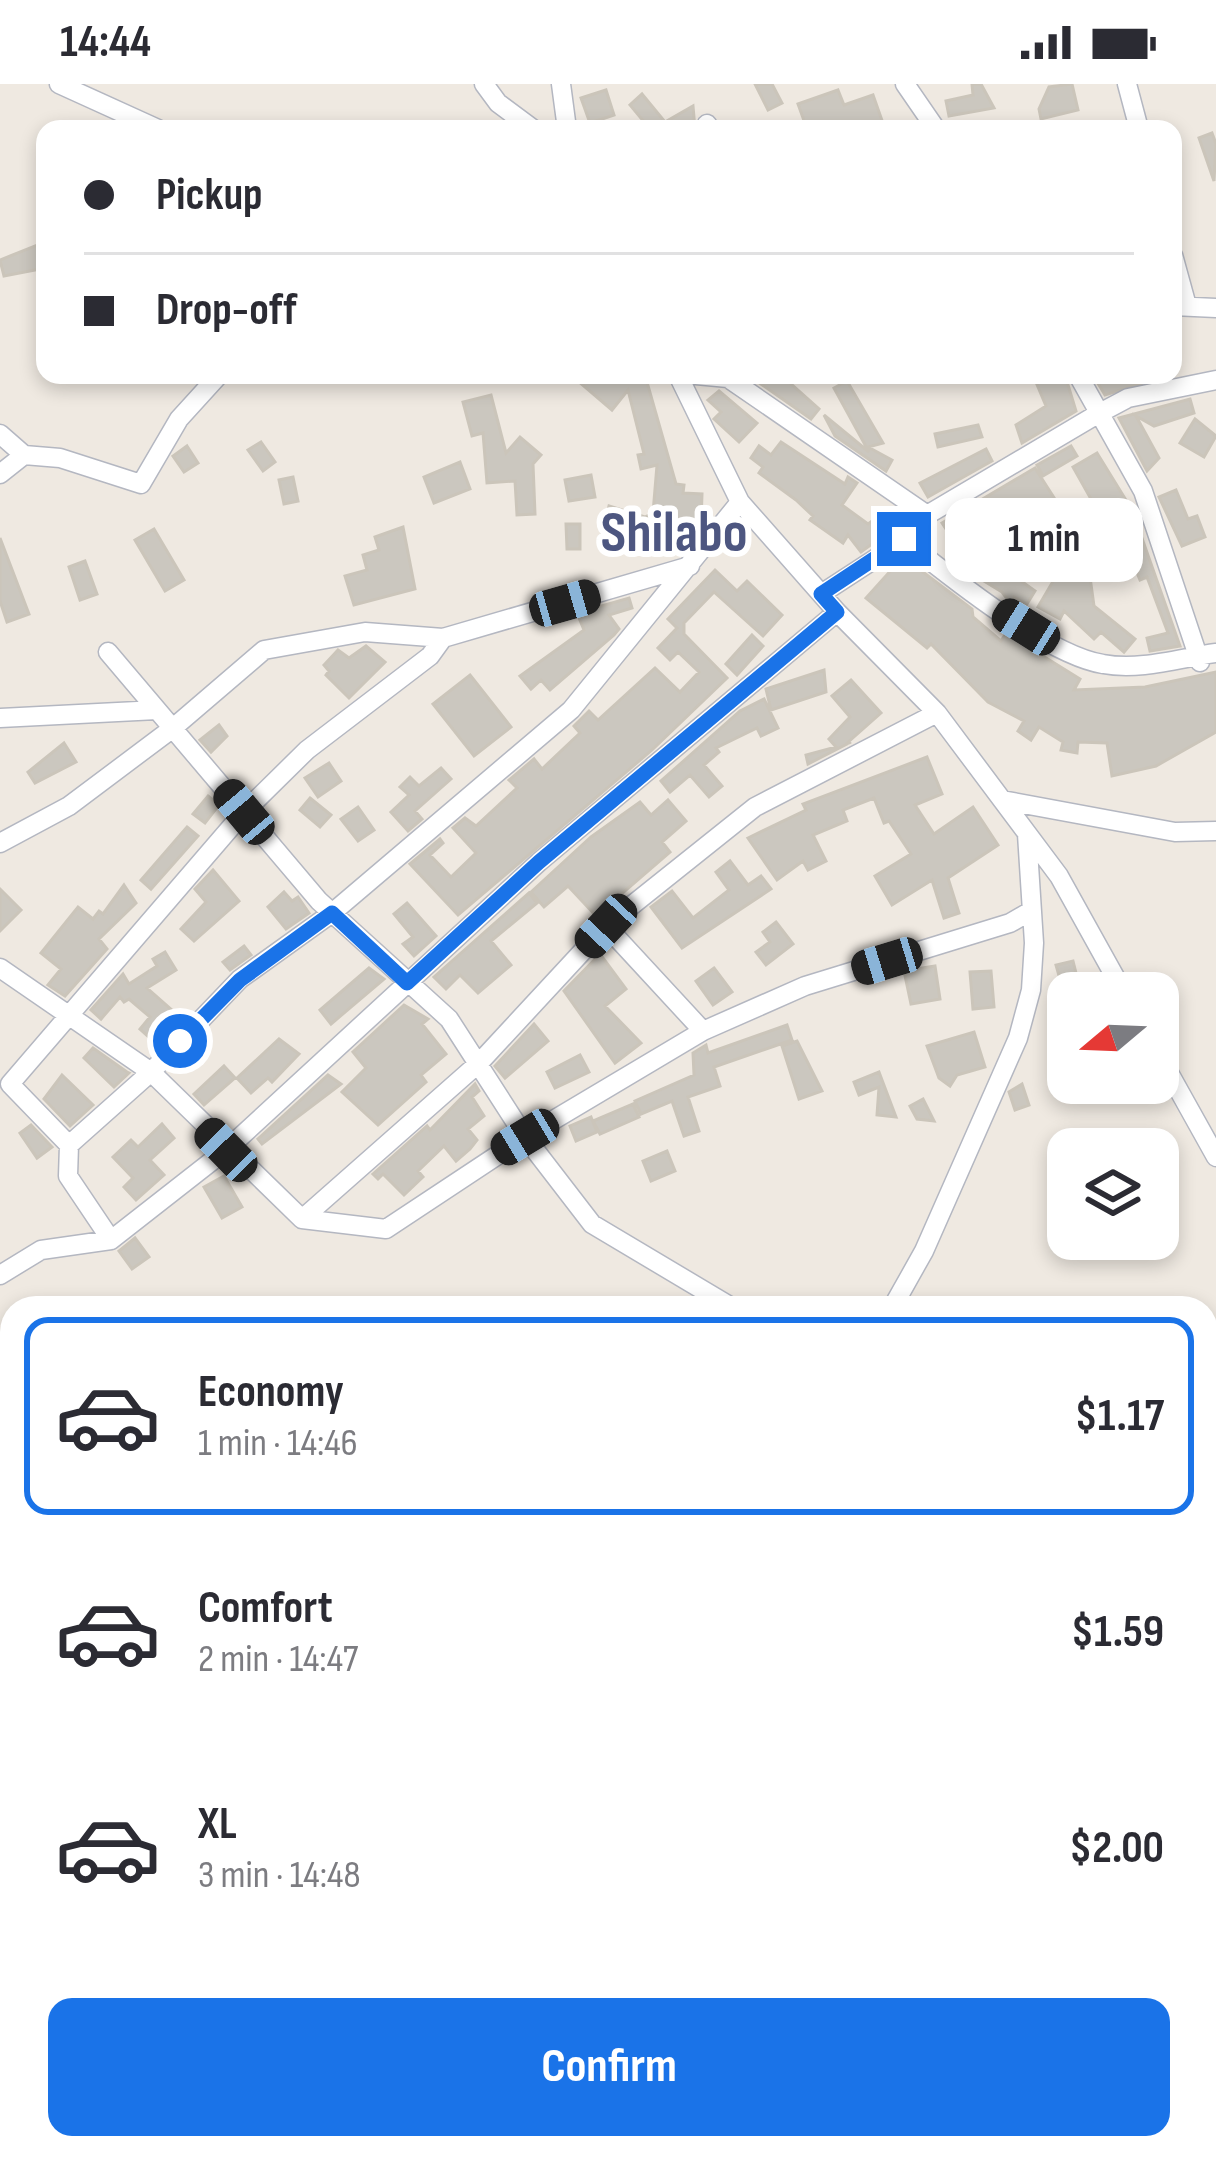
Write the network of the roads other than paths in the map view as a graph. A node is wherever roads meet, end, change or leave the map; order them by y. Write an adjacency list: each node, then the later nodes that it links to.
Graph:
1 (59, 84): 7 (street)
2 (91, 84): 7 (street)
3 (484, 84): 9 (street)
4 (561, 84): 10 (street)
5 (905, 84): 11 (street)
6 (1127, 84): 12 (street)
7 (100, 102): 8 (street)
8 (139, 120)
9 (523, 120)
10 (566, 120)
11 (930, 120)
12 (1137, 120)
13 (1182, 306): 14 (street)
14 (1216, 308)
15 (1216, 380): 20 (street)
16 (211, 384): 22 (street)
17 (682, 384): 24 (street)
18 (737, 384): 25 (street)
19 (1082, 384): 20 (street)
20 (1096, 415): 25 (street); 32 (street)
21 (0, 434): 22 (street)
22 (24, 455): 23 (street)
23 (0, 474)
24 (740, 502): 27 (street); 28 (street)
25 (927, 515): 26 (street)
26 (904, 539): 28 (street); 32 (street)
27 (691, 566): 30 (street); 43 (street)
28 (821, 594): 29 (street)
29 (837, 612): 34 (street); 47 (street)
30 (443, 638): 36 (street); 38 (street)
31 (108, 652): 33 (street)
32 (1205, 659)
33 (158, 710): 35 (street); 36 (street)
34 (937, 713): 37 (street); 44 (street)
35 (0, 718)
36 (173, 728): 38 (street); 41 (street)
37 (1002, 800): 39 (street); 40 (street)
38 (244, 812): 43 (street); 48 (street)
39 (1216, 831)
40 (1027, 833): 42 (street); 46 (street)
41 (0, 843)
42 (1029, 912): 49 (street); 61 (street)
43 (332, 913): 47 (street); 51 (street)
44 (606, 926): 49 (street); 50 (street)
45 (0, 968): 48 (street)
46 (1112, 972)
47 (407, 983): 50 (street); 55 (street)
48 (64, 1018): 51 (street); 54 (street)
49 (703, 1030): 53 (street)
50 (480, 1062): 53 (street); 57 (street)
51 (151, 1072): 54 (street); 55 (street)
52 (1179, 1091): 56 (street)
53 (525, 1137): 57 (street); 60 (street)
54 (69, 1145): 58 (street)
55 (226, 1150): 57 (street); 58 (street)
56 (1216, 1157)
57 (302, 1219)
58 (110, 1240): 59 (street)
59 (0, 1275)
60 (713, 1296)
61 (899, 1296)

